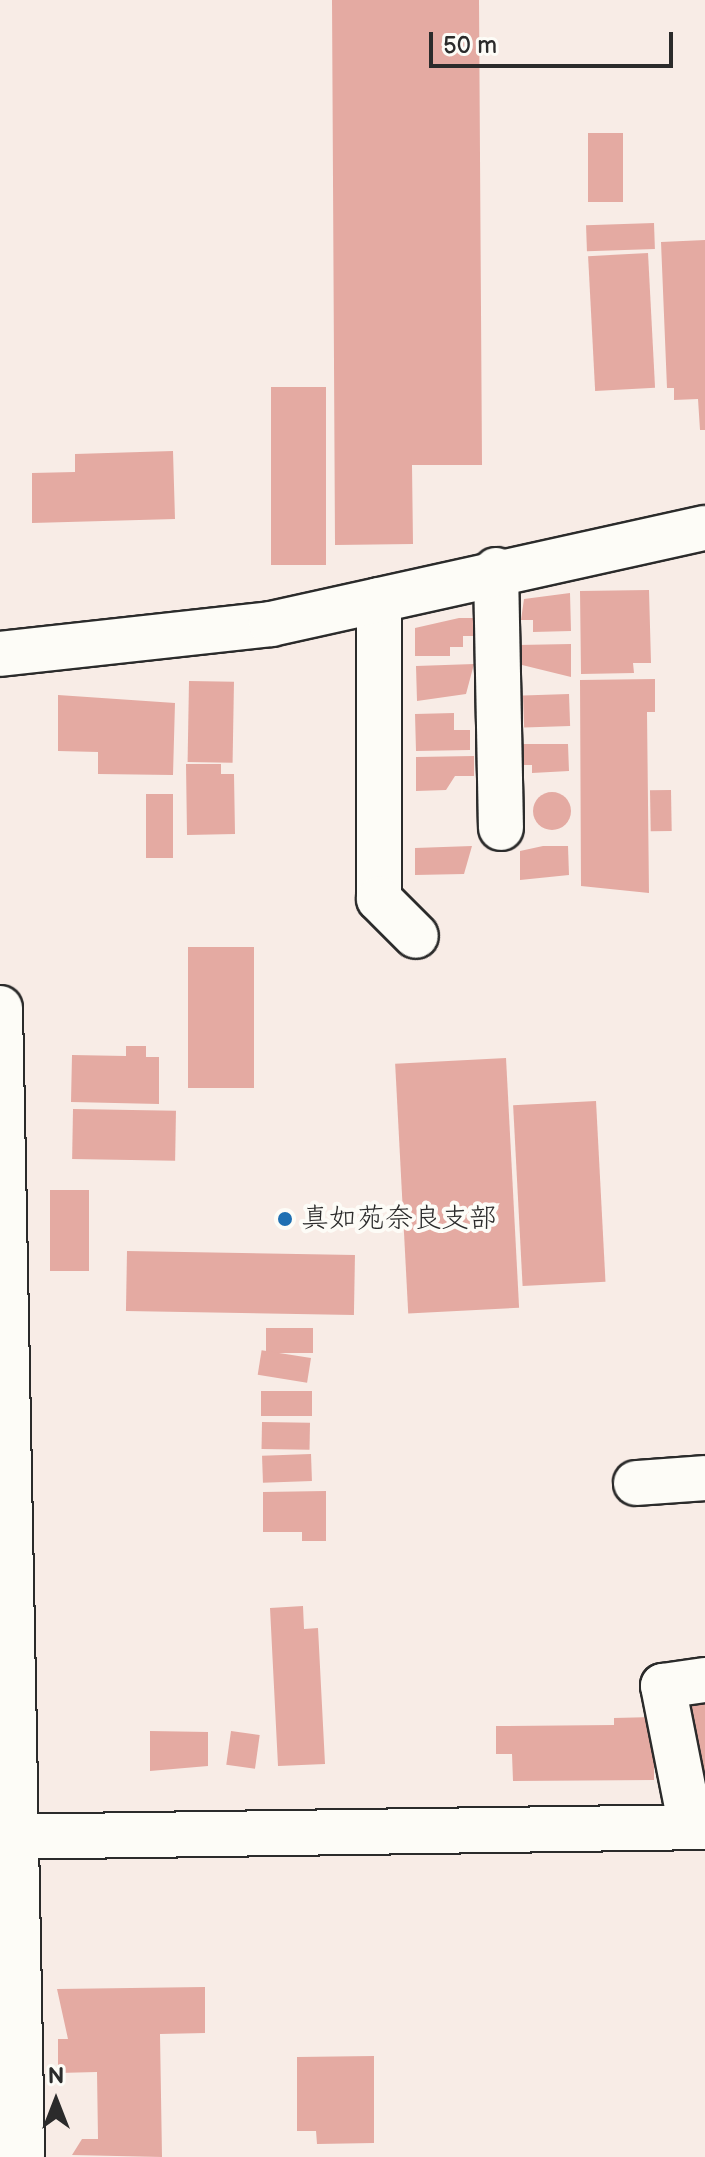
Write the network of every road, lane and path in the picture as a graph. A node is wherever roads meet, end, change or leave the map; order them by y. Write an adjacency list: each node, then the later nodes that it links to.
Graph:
1 (705, 528): 2 (street)
2 (496, 570): 3 (street); 5 (street)
3 (379, 600): 4 (street); 6 (street)
4 (0, 654)
5 (501, 828)
6 (416, 936)
7 (0, 1008): 12 (street)
8 (705, 1478): 9 (street)
9 (636, 1483)
10 (705, 1680): 11 (street)
11 (698, 1827): 12 (street)
12 (10, 1837): 13 (street)
13 (22, 2157)

